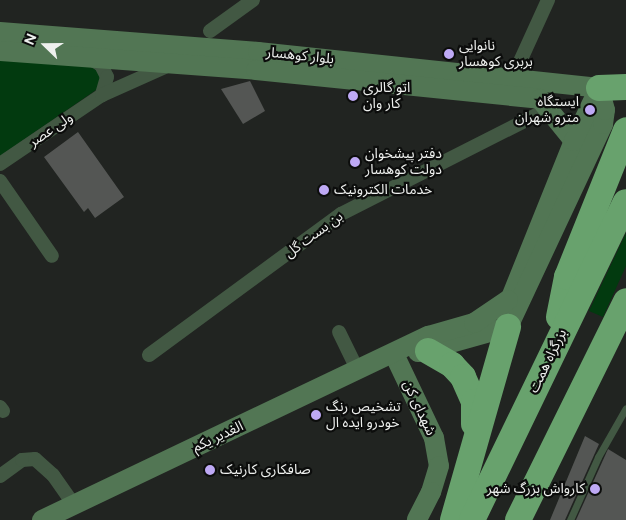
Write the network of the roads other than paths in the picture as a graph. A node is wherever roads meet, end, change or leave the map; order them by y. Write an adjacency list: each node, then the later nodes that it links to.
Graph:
1 (253, 0): 3 (street)
2 (548, 0): 8 (street)
3 (210, 30)
4 (0, 32): 8 (main road, بلوار کوهسار)
5 (0, 51): 6 (main road, بلوار کوهسار)
6 (87, 57): 7 (main road, بلوار کوهسار); 11 (street)
7 (176, 64): 11 (street, ولی عصر); 12 (main road, بلوار کوهسار)
8 (512, 79): 12 (main road, بلوار کوهسار)
9 (626, 87): 10 (highway)
10 (599, 88): 12 (main road, بلوار کوهسار); 14 (main road); 21 (main road)
11 (102, 95): 15 (street, ولی عصر)
12 (542, 97): 14 (main road); 26 (street, بن بست گل)
13 (626, 130): 24 (highway)
14 (574, 141): 19 (main road)
15 (0, 164)
16 (0, 181): 18 (street)
17 (626, 202): 24 (highway, بزرگراه همت)
18 (52, 256)
19 (508, 300): 21 (main road); 25 (main road, الغدیر یکم)
20 (626, 301): 36 (highway)
21 (508, 327): 23 (main road); 29 (highway)
22 (339, 332): 27 (street)
23 (428, 351): 25 (main road); 29 (highway)
24 (552, 351): 35 (highway, بزرگراه همت)
25 (394, 354): 27 (main road, الغدیر یکم); 33 (main road, شهدای کن)
26 (149, 356)
27 (358, 371): 31 (main road, الغدیر یکم)
28 (626, 408): 37 (lane)
29 (471, 452): 34 (highway)
30 (0, 476): 31 (street)
31 (74, 505): 32 (main road, الغدیر یکم)
32 (42, 520)
33 (417, 520)
34 (453, 520)
35 (472, 520)
36 (518, 520)
37 (570, 520)

